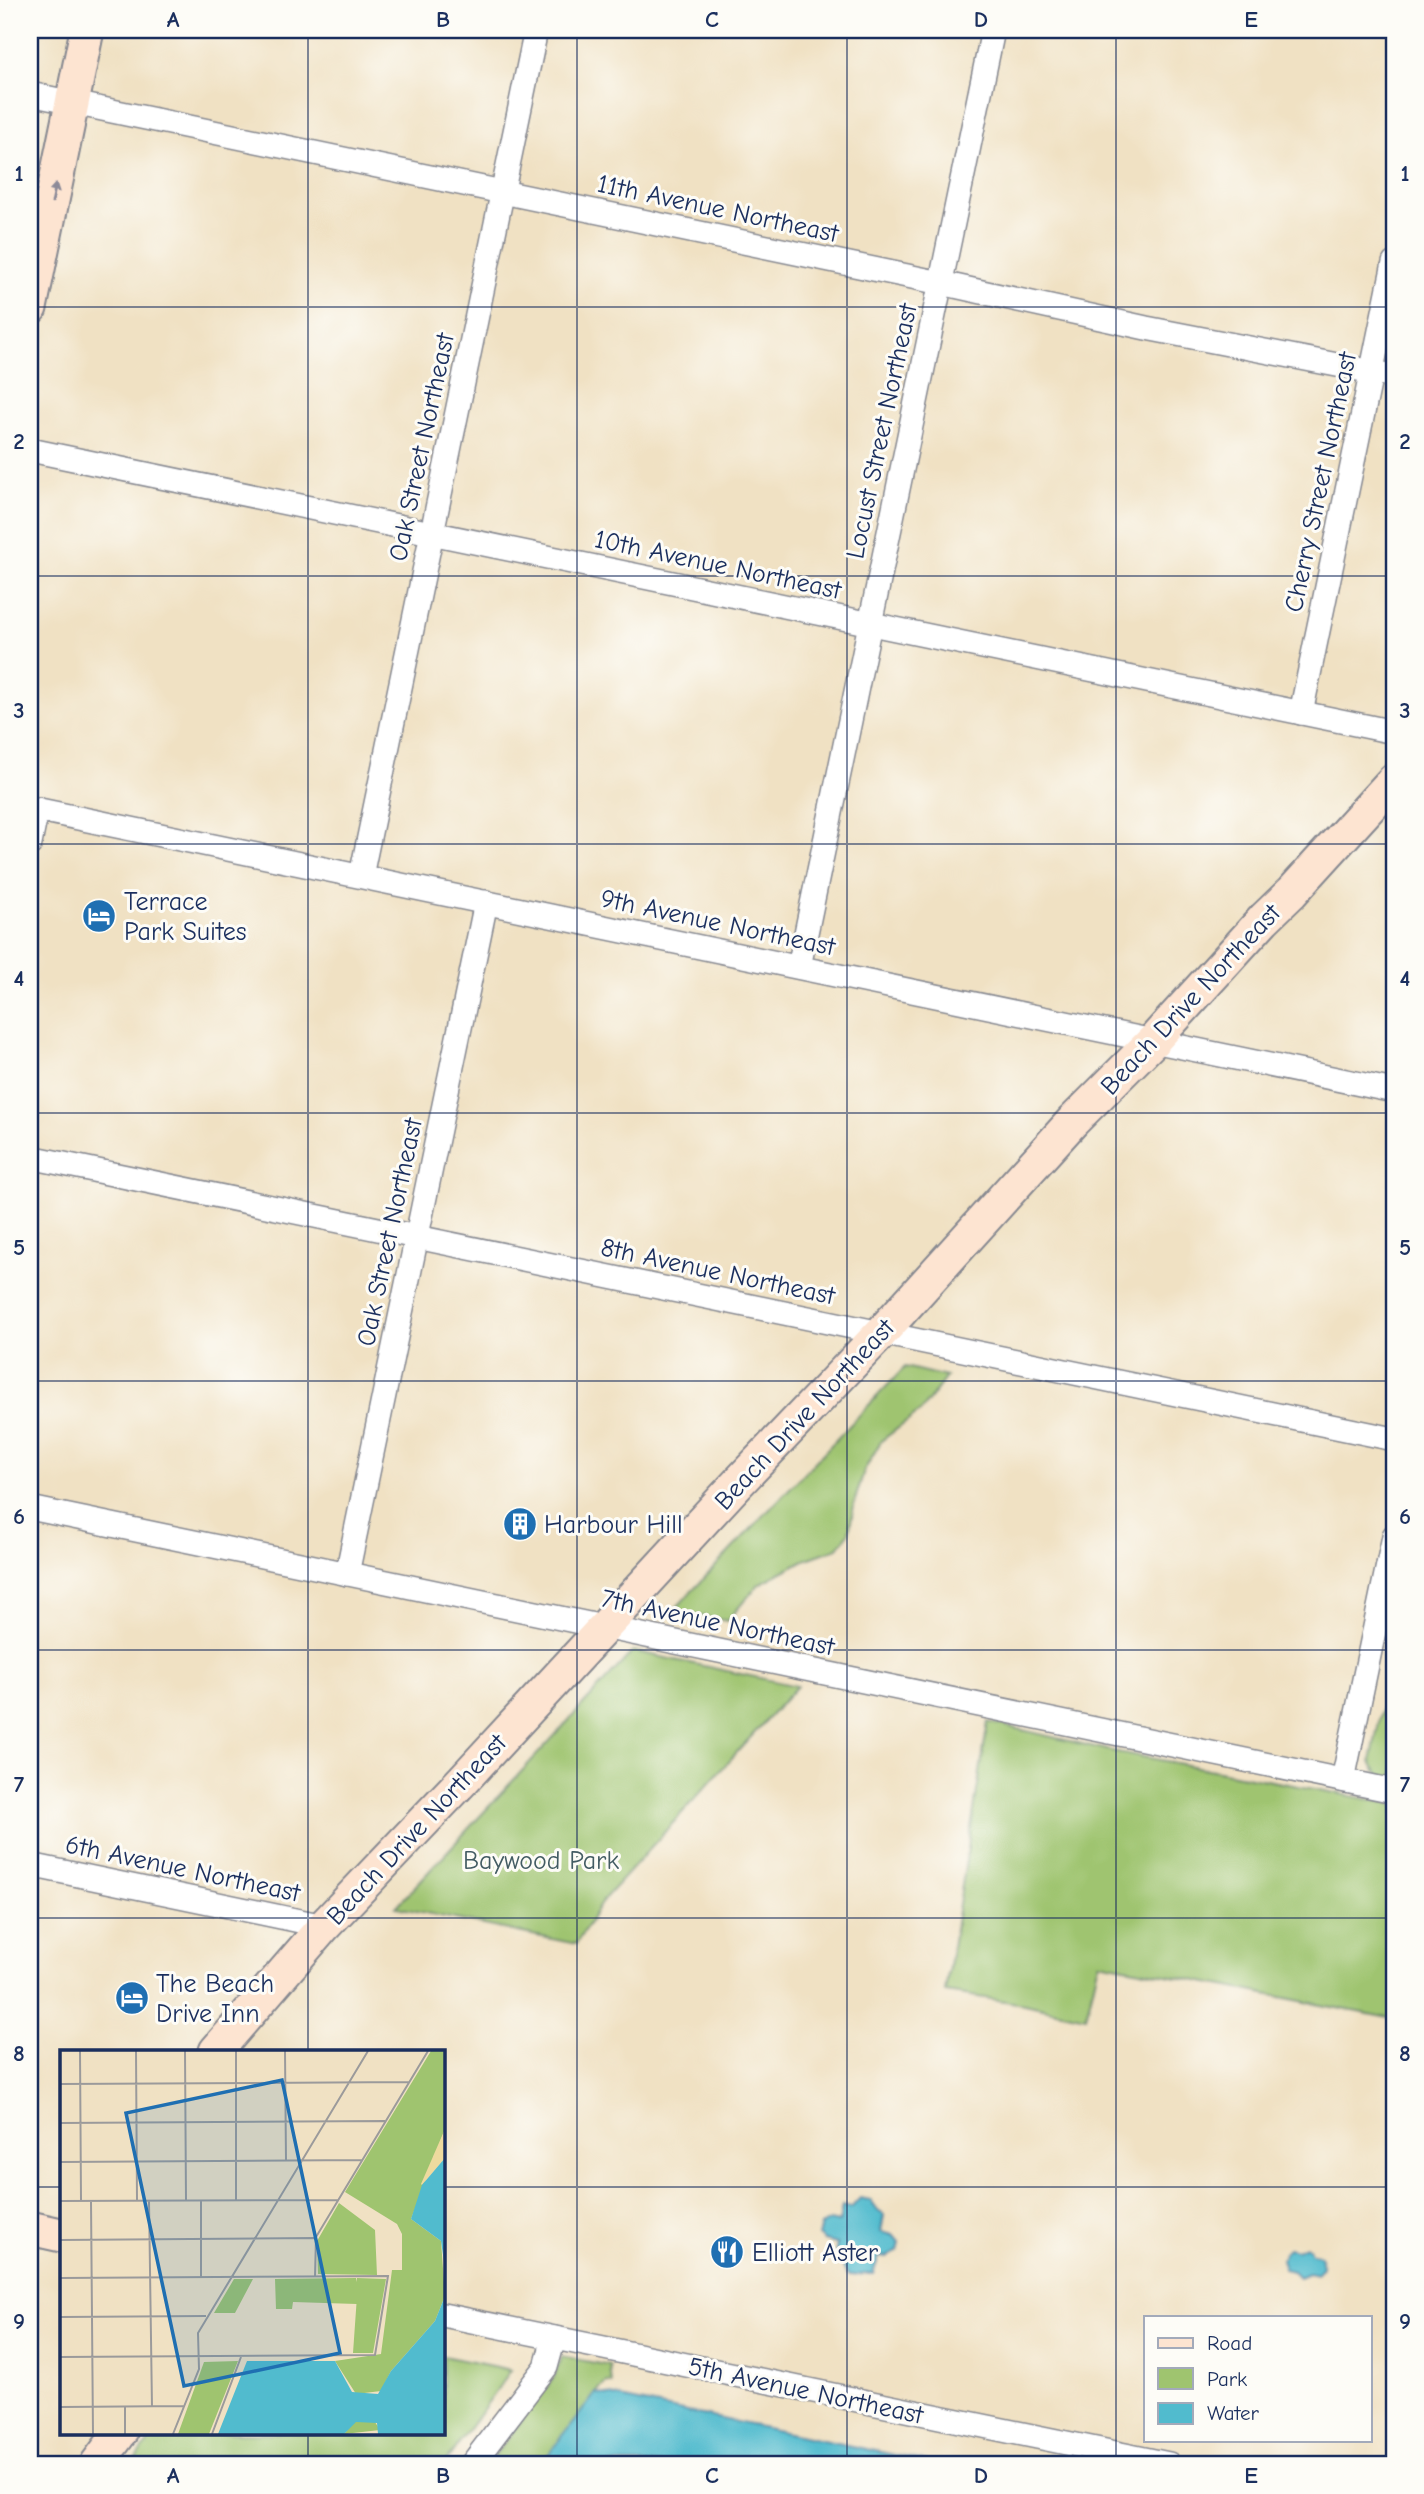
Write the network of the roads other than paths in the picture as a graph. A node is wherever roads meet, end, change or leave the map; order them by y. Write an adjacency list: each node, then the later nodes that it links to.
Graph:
1 (87, 30): 5 (street)
2 (536, 30): 6 (street, Oak Street Northeast)
3 (993, 30): 8 (street, Locust Street Northeast)
4 (30, 94): 5 (street, 11th Avenue Northeast)
5 (72, 103): 6 (street, 11th Avenue Northeast); 9 (street, one-way to 5)
6 (503, 192): 8 (street, 11th Avenue Northeast); 12 (street, Oak Street Northeast)
7 (1394, 263): 10 (street, Cherry Street Northeast)
8 (941, 283): 10 (street, 11th Avenue Northeast); 13 (street, Locust Street Northeast)
9 (30, 308)
10 (1383, 374): 14 (street, Cherry Street Northeast)
11 (30, 450): 12 (street, 10th Avenue Northeast)
12 (432, 534): 13 (street, 10th Avenue Northeast); 19 (street, Oak Street Northeast)
13 (870, 624): 14 (street, 10th Avenue Northeast); 21 (street, Locust Street Northeast)
14 (1301, 713): 15 (street, 10th Avenue Northeast)
15 (1394, 732)
16 (1394, 780): 22 (street, Beach Drive Northeast)
17 (33, 809): 18 (street); 19 (street, 9th Avenue Northeast)
18 (30, 844)
19 (361, 876): 20 (street, 9th Avenue Northeast)
20 (486, 902): 21 (street, 9th Avenue Northeast); 25 (street, Oak Street Northeast)
21 (799, 967): 22 (street, 9th Avenue Northeast)
22 (1154, 1040): 23 (street, 9th Avenue Northeast); 26 (street, Beach Drive Northeast)
23 (1394, 1091)
24 (30, 1157): 25 (street, 8th Avenue Northeast)
25 (416, 1237): 26 (street, 8th Avenue Northeast); 30 (street, Oak Street Northeast)
26 (881, 1333): 27 (street, 8th Avenue Northeast); 31 (street, Beach Drive Northeast)
27 (1394, 1440)
28 (30, 1508): 30 (street, 7th Avenue Northeast)
29 (1394, 1535): 32 (street)
30 (347, 1574): 31 (street, 7th Avenue Northeast)
31 (605, 1627): 32 (street, 7th Avenue Northeast); 35 (street, Beach Drive Northeast)
32 (1343, 1780): 33 (street, 7th Avenue Northeast)
33 (1394, 1791)
34 (30, 1865): 35 (street, 6th Avenue Northeast)
35 (324, 1926): 36 (street, Beach Drive Northeast)
36 (217, 2050)
37 (30, 2228): 38 (street)
38 (60, 2235)
39 (444, 2315): 40 (street, 5th Avenue Northeast)
40 (554, 2338): 43 (street); 44 (street, 5th Avenue Northeast)
41 (119, 2434): 42 (street)
42 (97, 2464)
43 (472, 2464)
44 (1169, 2464)

